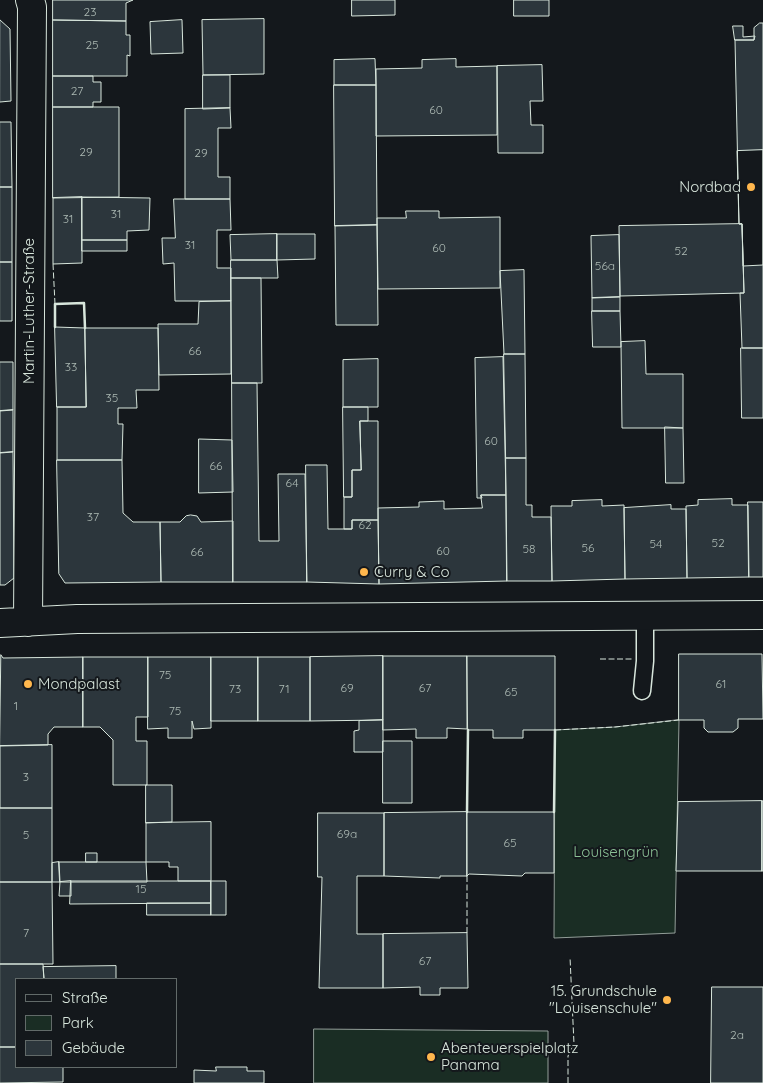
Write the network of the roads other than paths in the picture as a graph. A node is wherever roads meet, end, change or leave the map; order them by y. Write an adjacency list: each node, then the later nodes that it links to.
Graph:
1 (30, 0): 5 (street, Martin-Luther-Straße)
2 (645, 616): 3 (street); 5 (street); 6 (lane)
3 (763, 616)
4 (0, 622): 5 (street)
5 (28, 622)
6 (642, 691)

